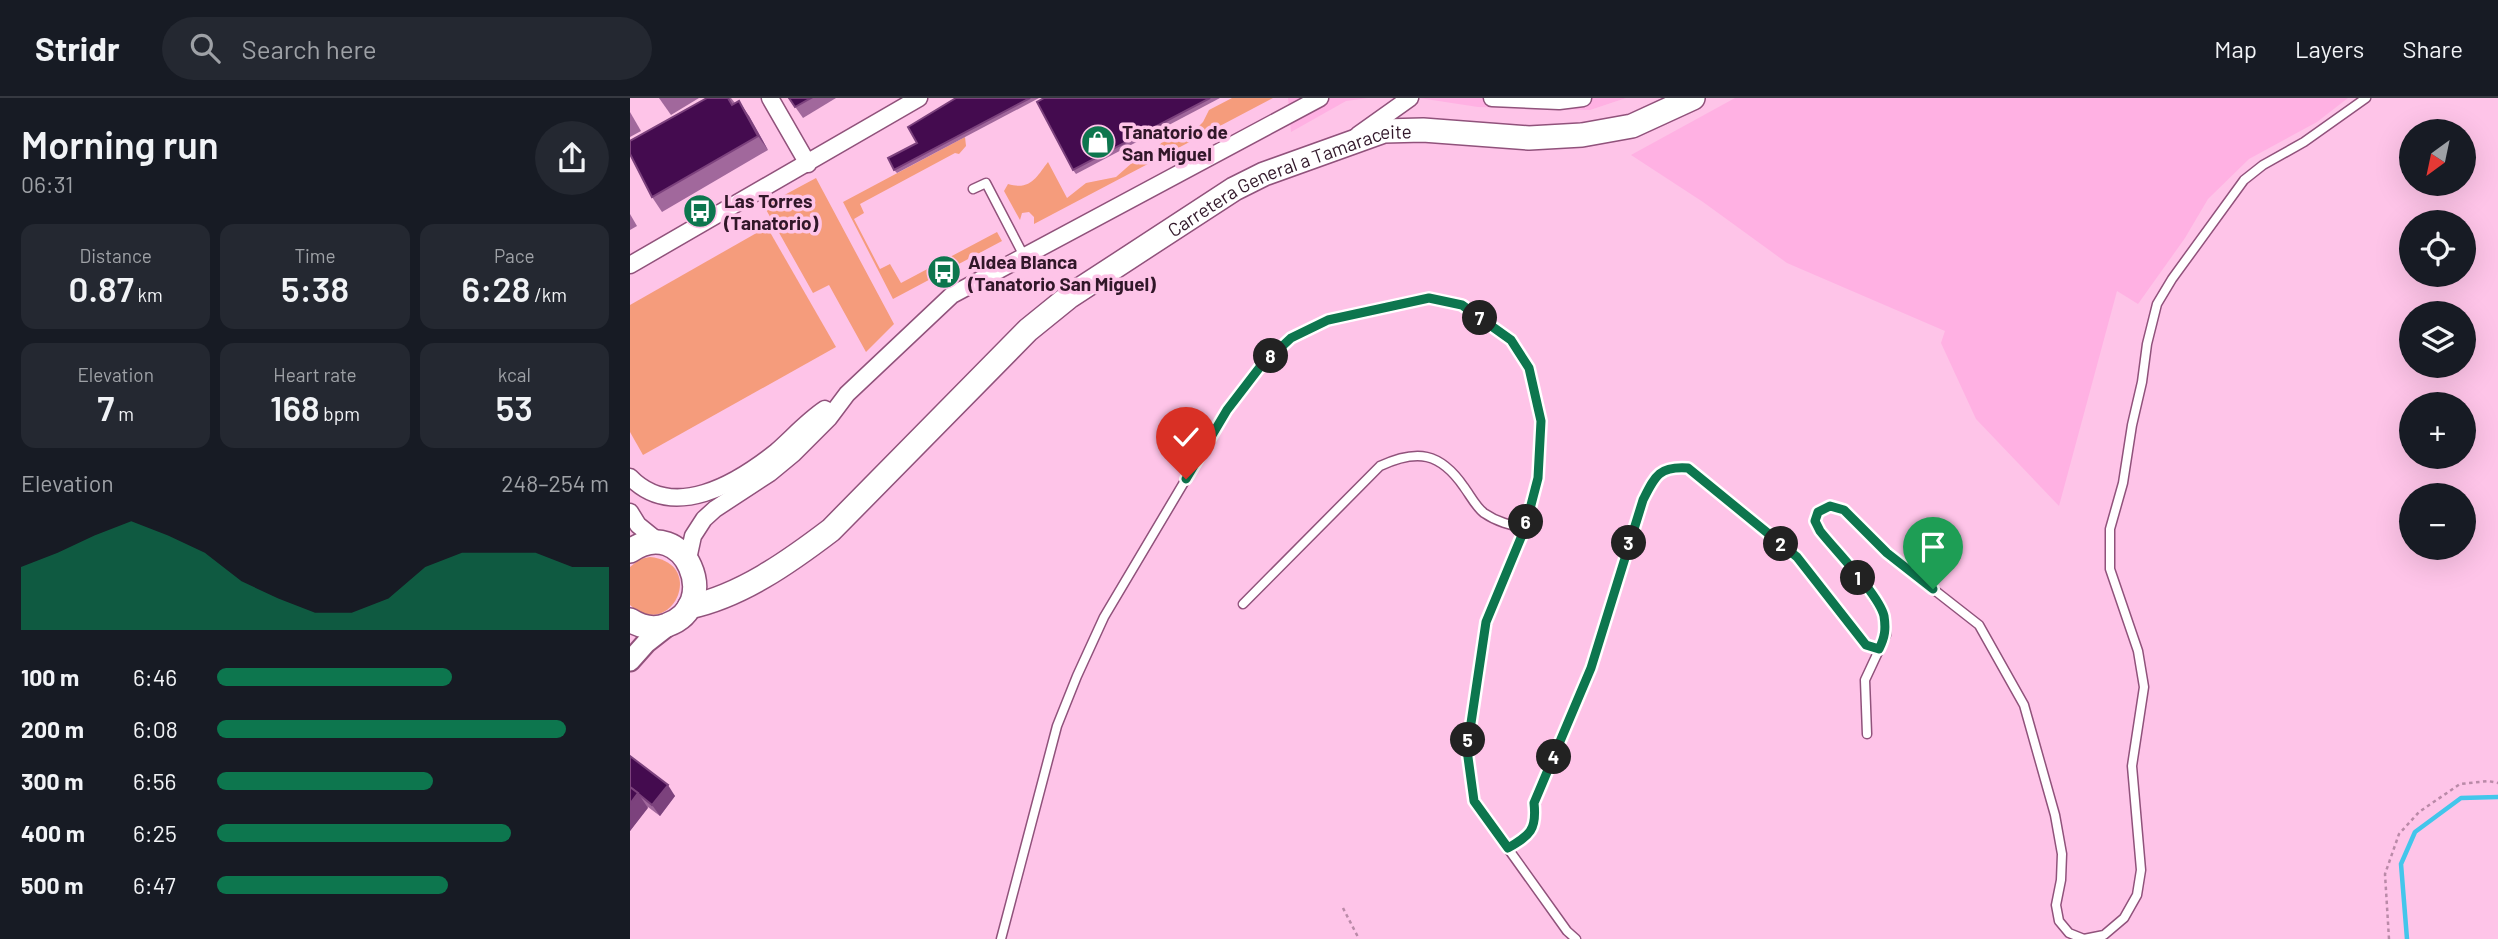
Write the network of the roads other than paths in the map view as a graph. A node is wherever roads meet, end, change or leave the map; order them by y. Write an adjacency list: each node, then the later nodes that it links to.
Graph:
1 (770, 98): 10 (street)
2 (919, 98): 10 (street)
3 (1410, 98): 9 (street)
4 (1492, 98): 5 (street)
5 (1583, 98)
6 (1693, 98): 9 (main road, Carretera General a Tamaraceite)
7 (2366, 98): 30 (lane)
8 (1313, 100): 12 (street)
9 (1349, 143): 21 (main road, Carretera General a Tamaraceite)
10 (808, 163): 13 (street)
11 (973, 189): 12 (lane)
12 (1024, 256): 14 (street)
13 (630, 265)
14 (847, 394): 15 (street); 20 (street)
15 (630, 477)
16 (630, 512): 18 (street)
17 (1525, 528): 22 (lane); 28 (lane); 29 (lane)
18 (659, 542): 19 (main road); 20 (main road, Carretera General a Tamaraceite)
19 (630, 551)
20 (688, 559): 21 (main road, Carretera General a Tamaraceite); 23 (main road)
21 (757, 578): 23 (main road, Carretera General a Tamaraceite)
22 (1243, 604)
23 (689, 607): 25 (main road)
24 (630, 620): 25 (main road)
25 (668, 625): 26 (street)
26 (630, 661)
27 (1867, 734): 30 (lane)
28 (1002, 939)
29 (1576, 939)
30 (2084, 939)

